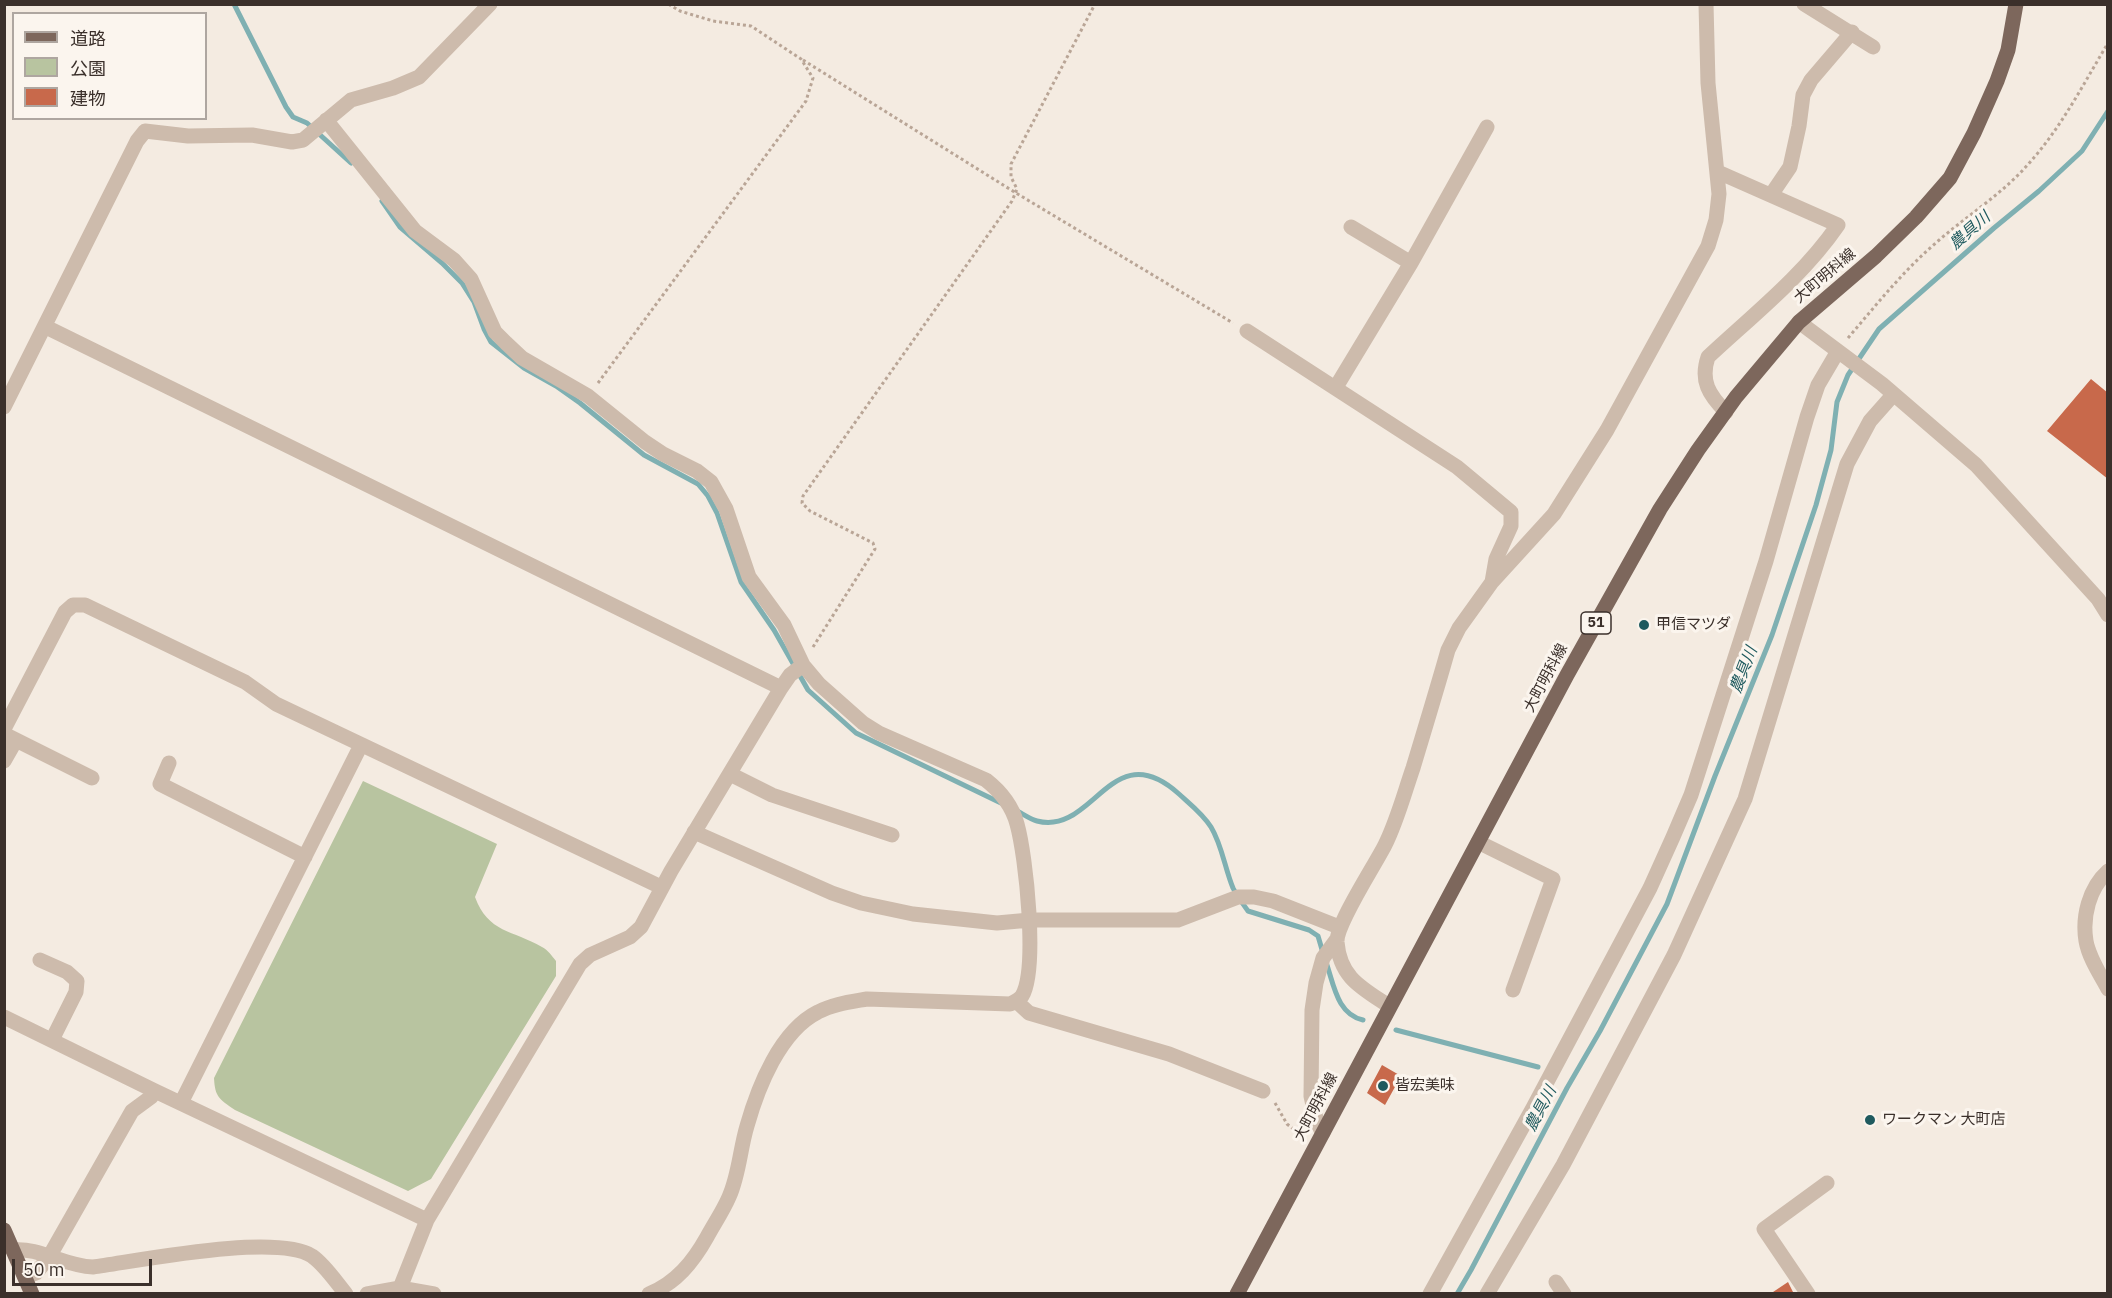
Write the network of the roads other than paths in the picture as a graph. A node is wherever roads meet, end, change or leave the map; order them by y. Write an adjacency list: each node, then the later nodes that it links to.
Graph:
1 (490, 4): 7 (street)
2 (1706, 4): 9 (street)
3 (1804, 4): 5 (street)
4 (2016, 4): 13 (main road, 大町明科線 / 51)
5 (1852, 32): 6 (street); 10 (street)
6 (1873, 47)
7 (326, 120): 14 (street); 23 (street)
8 (1487, 127): 12 (street)
9 (1718, 172): 10 (street); 21 (street)
10 (1771, 195): 20 (street)
11 (1351, 227): 12 (street)
12 (1411, 263): 17 (street)
13 (1799, 322): 16 (street); 20 (main road, 大町明科線 / 51)
14 (46, 327): 19 (street); 24 (street)
15 (1247, 331): 17 (street)
16 (1840, 353): 18 (street); 63 (street)
17 (1336, 387): 21 (street)
18 (1887, 390): 22 (street); 64 (street)
19 (4, 407)
20 (1726, 412): 33 (main road, 大町明科線 / 51)
21 (1492, 582): 38 (street)
22 (2108, 615)
23 (803, 665): 24 (street); 37 (street)
24 (781, 688): 29 (street)
25 (8, 734): 26 (street); 27 (street); 30 (street)
26 (361, 746): 34 (street); 36 (street)
27 (4, 761)
28 (169, 763): 34 (street)
29 (730, 774): 31 (street); 32 (street)
30 (92, 778)
31 (694, 832): 36 (street); 37 (street)
32 (892, 835)
33 (1478, 842): 41 (street); 43 (main road, 大町明科線 / 51)
34 (305, 857): 48 (street)
35 (2108, 871): 40 (street)
36 (661, 887): 51 (street)
37 (1030, 920): 38 (street); 42 (street)
38 (1338, 933): 43 (street); 49 (street)
39 (40, 960): 45 (street)
40 (2108, 989)
41 (1513, 990)
42 (1016, 1001): 47 (street); 61 (street)
43 (1389, 1006): 49 (main road, 大町明科線 / 51)
44 (4, 1017): 45 (street)
45 (52, 1040): 46 (street)
46 (155, 1091): 48 (street); 54 (street)
47 (1263, 1091)
48 (181, 1103): 51 (street)
49 (1323, 1133): 62 (main road, 大町明科線 / 51)
50 (1827, 1183): 65 (street)
51 (427, 1220): 56 (street)
52 (4, 1230): 53 (main road)
53 (13, 1250): 54 (street); 55 (main road)
54 (50, 1257): 55 (street); 58 (street)
55 (25, 1277): 57 (main road)
56 (400, 1288): 59 (street); 60 (street)
57 (32, 1293)
58 (346, 1293)
59 (367, 1293)
60 (434, 1293)
61 (649, 1293)
62 (1237, 1293)
63 (1430, 1293)
64 (1487, 1293)
65 (1808, 1293)

